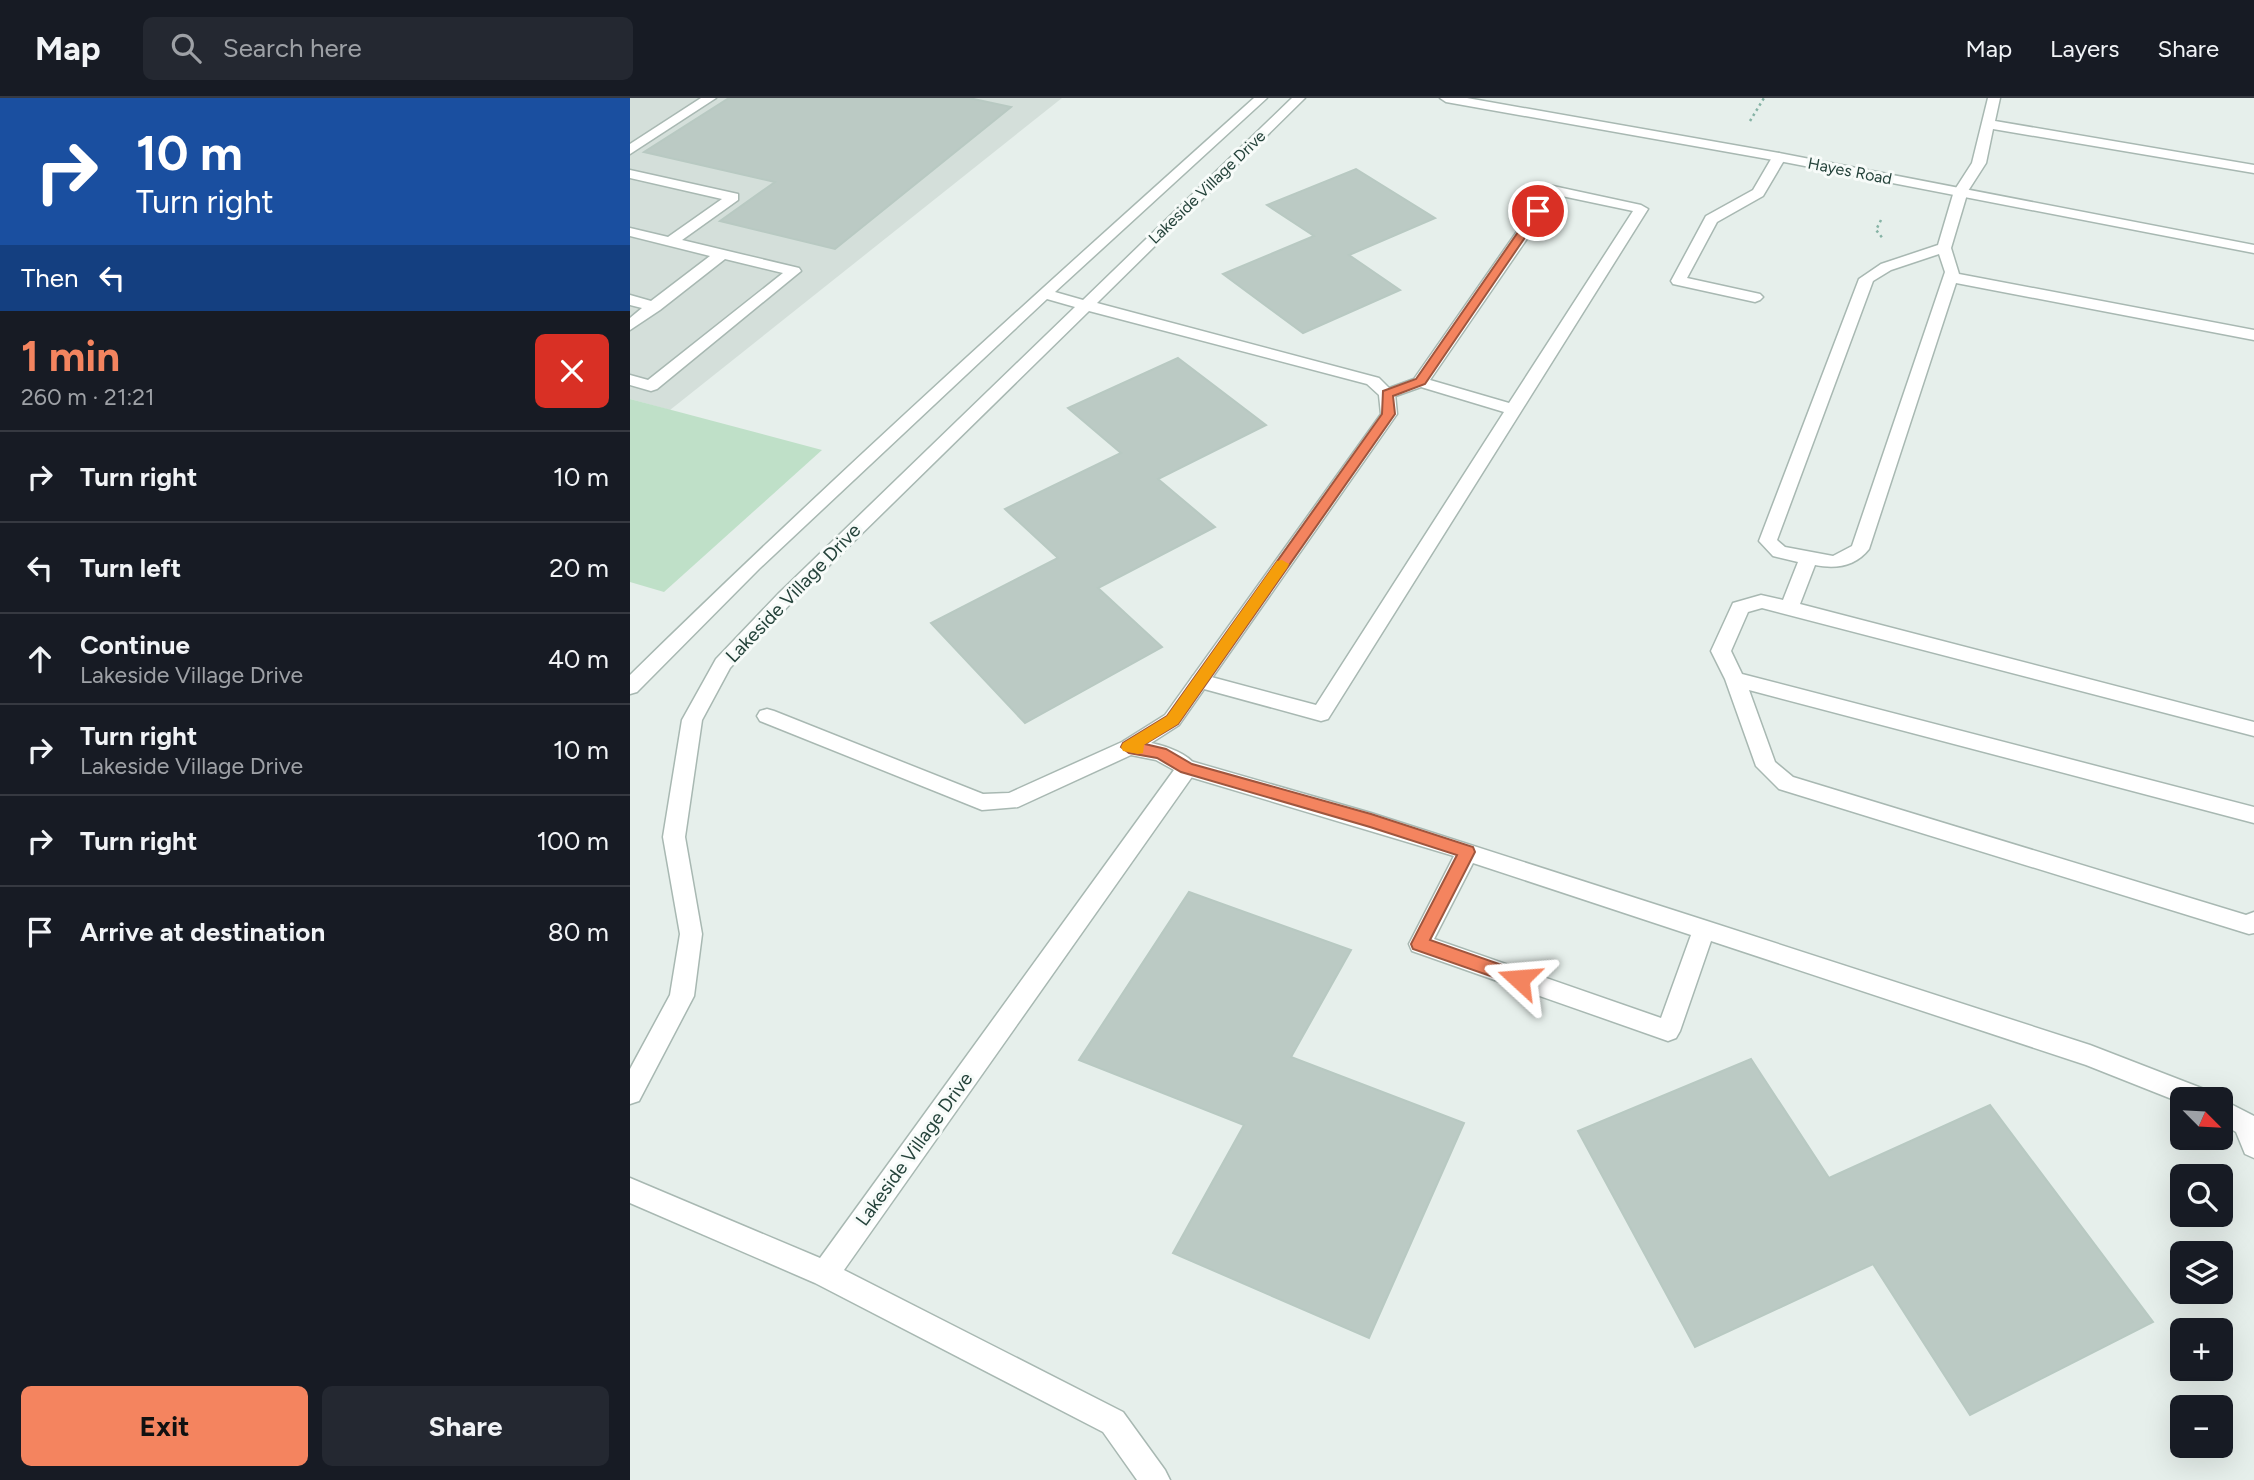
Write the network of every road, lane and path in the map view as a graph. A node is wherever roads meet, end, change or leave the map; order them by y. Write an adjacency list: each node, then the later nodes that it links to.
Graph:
1 (710, 98): 9 (street)
2 (1261, 98): 20 (street, Lakeside Village Drive)
3 (1298, 98): 23 (street, Lakeside Village Drive)
4 (1446, 98): 10 (street, Hayes Road)
5 (1764, 98): 7 (path)
6 (1994, 98): 8 (street)
7 (1750, 121)
8 (1987, 124): 11 (street); 13 (street)
9 (630, 150)
10 (1779, 157): 13 (street, Hayes Road); 21 (street)
11 (2254, 169)
12 (630, 174): 15 (street)
13 (1961, 191): 16 (street); 17 (street, Hayes Road)
14 (630, 232): 15 (street)
15 (670, 242): 18 (street)
16 (1944, 248): 19 (street); 31 (street)
17 (2254, 249)
18 (722, 254): 24 (street); 27 (street)
19 (1950, 277): 26 (street); 31 (street)
20 (1044, 294): 23 (street); 35 (street, Lakeside Village Drive)
21 (1755, 297)
22 (630, 300): 24 (street)
23 (1085, 305): 29 (street); 45 (street, Lakeside Village Drive)
24 (655, 306): 25 (street)
25 (630, 325)
26 (2254, 335)
27 (630, 380)
28 (1420, 382): 29 (street); 30 (street); 30 (street)
29 (1387, 394): 34 (street)
30 (1514, 410): 34 (street)
31 (1808, 558): 32 (street)
32 (1789, 608): 33 (street); 37 (street)
33 (1735, 679): 40 (street); 42 (street)
34 (1200, 681): 38 (street)
35 (630, 687)
36 (767, 716): 38 (street)
37 (2254, 729)
38 (1129, 747): 39 (street)
39 (1186, 768): 41 (street); 50 (street, Lakeside Village Drive)
40 (2254, 815)
41 (1467, 852): 43 (street); 43 (street)
42 (2254, 921)
43 (1704, 929): 46 (street)
44 (630, 1052): 45 (street, Lakeside Village Drive)
45 (633, 1086)
46 (2170, 1087)
47 (2233, 1117): 48 (street)
48 (2254, 1146)
49 (630, 1190): 50 (street)
50 (825, 1274): 51 (street)
51 (1156, 1480)

